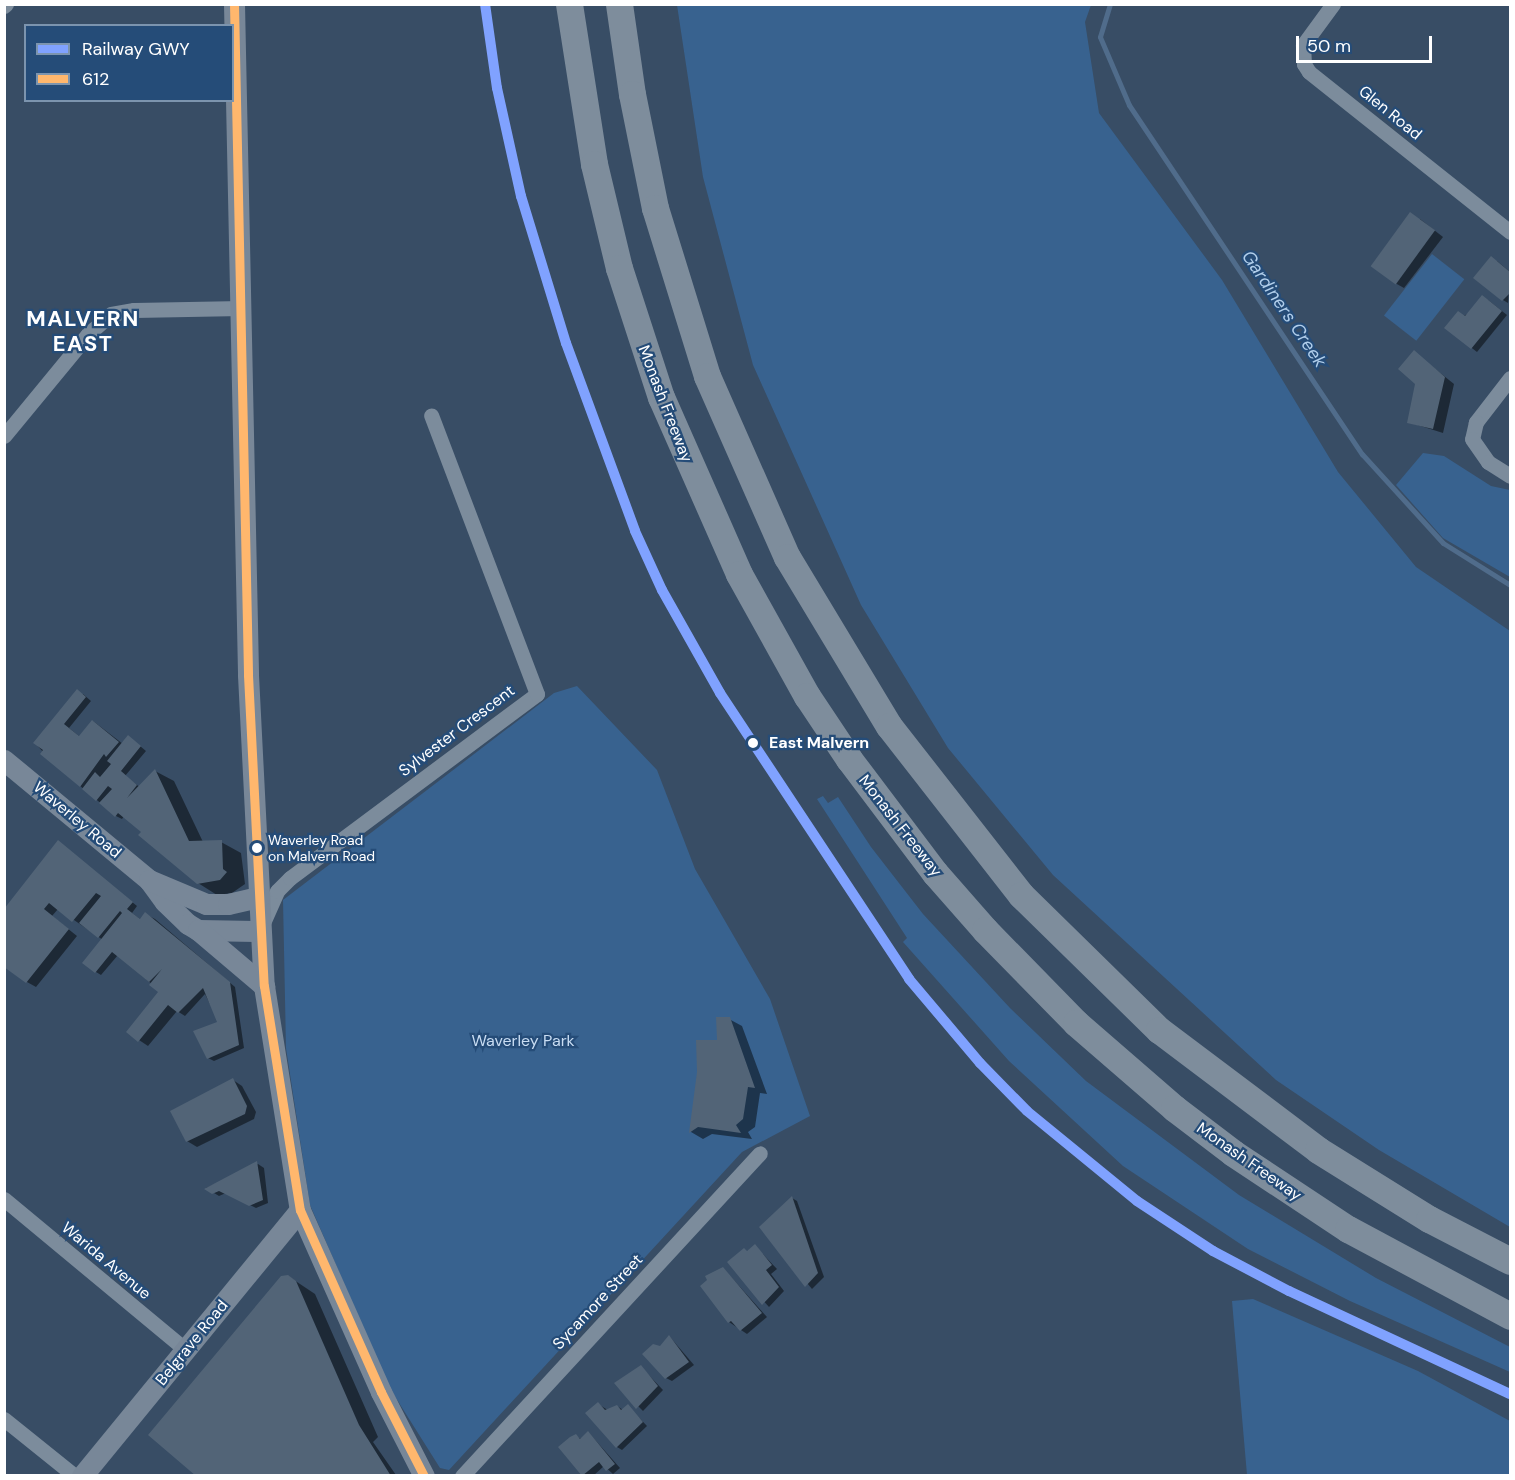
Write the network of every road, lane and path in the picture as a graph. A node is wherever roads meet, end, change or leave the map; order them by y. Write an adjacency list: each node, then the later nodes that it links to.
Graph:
1 (234, 4): 6 (main road)
2 (569, 4): 21 (highway, Monash Freeway)
3 (619, 4): 20 (highway)
4 (1333, 4): 5 (street, Glen Road)
5 (1510, 232)
6 (243, 308): 9 (street); 13 (main road)
7 (1510, 378): 10 (street)
8 (431, 415): 13 (street, Sylvester Crescent)
9 (4, 436)
10 (1510, 477)
11 (4, 760): 12 (main road, Waverley Road)
12 (149, 880): 13 (main road, Waverley Road); 14 (main road, Waverley Road)
13 (268, 894): 15 (main road)
14 (198, 930): 15 (main road); 16 (main road, Waverley Road)
15 (260, 931): 16 (main road)
16 (264, 986): 19 (main road)
17 (760, 1153): 27 (street, Sycamore Street)
18 (4, 1199): 22 (street, Warida Avenue)
19 (300, 1210): 22 (main road, Belgrave Road); 26 (main road)
20 (1510, 1261)
21 (1510, 1316)
22 (186, 1350): 25 (main road, Belgrave Road)
23 (4, 1419): 24 (street)
24 (75, 1476)
25 (82, 1476)
26 (424, 1476)
27 (462, 1476)

